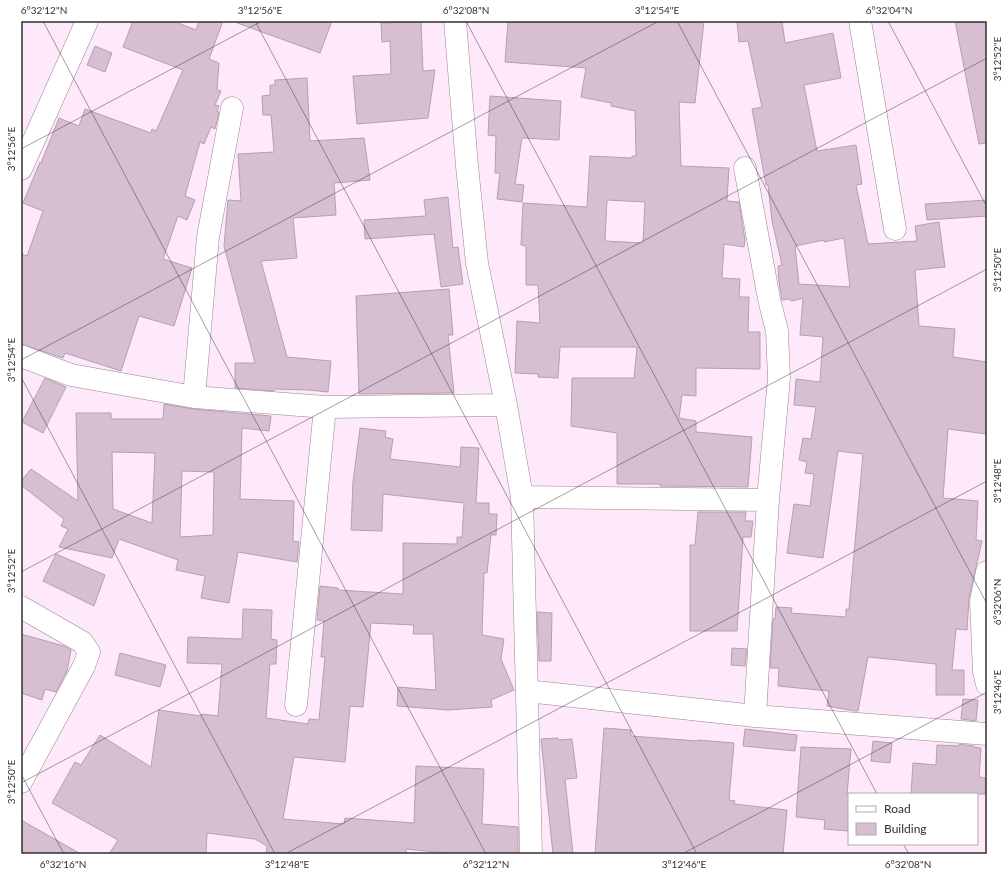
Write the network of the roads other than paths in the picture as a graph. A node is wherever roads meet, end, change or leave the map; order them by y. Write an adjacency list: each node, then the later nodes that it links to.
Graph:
1 (87, 21): 6 (street)
2 (455, 21): 10 (street)
3 (860, 21): 7 (street)
4 (232, 108): 9 (street)
5 (745, 168): 13 (street)
6 (21, 170)
7 (895, 229)
8 (21, 356): 9 (street)
9 (194, 397): 11 (street)
10 (506, 405): 11 (street); 12 (street)
11 (325, 407): 18 (street)
12 (522, 497): 13 (street); 17 (street)
13 (768, 500): 19 (street)
14 (987, 572): 16 (street)
15 (21, 607): 21 (street)
16 (987, 684)
17 (527, 691): 19 (street); 22 (street)
18 (296, 705)
19 (755, 716): 20 (street)
20 (987, 734)
21 (21, 782)
22 (531, 854)

